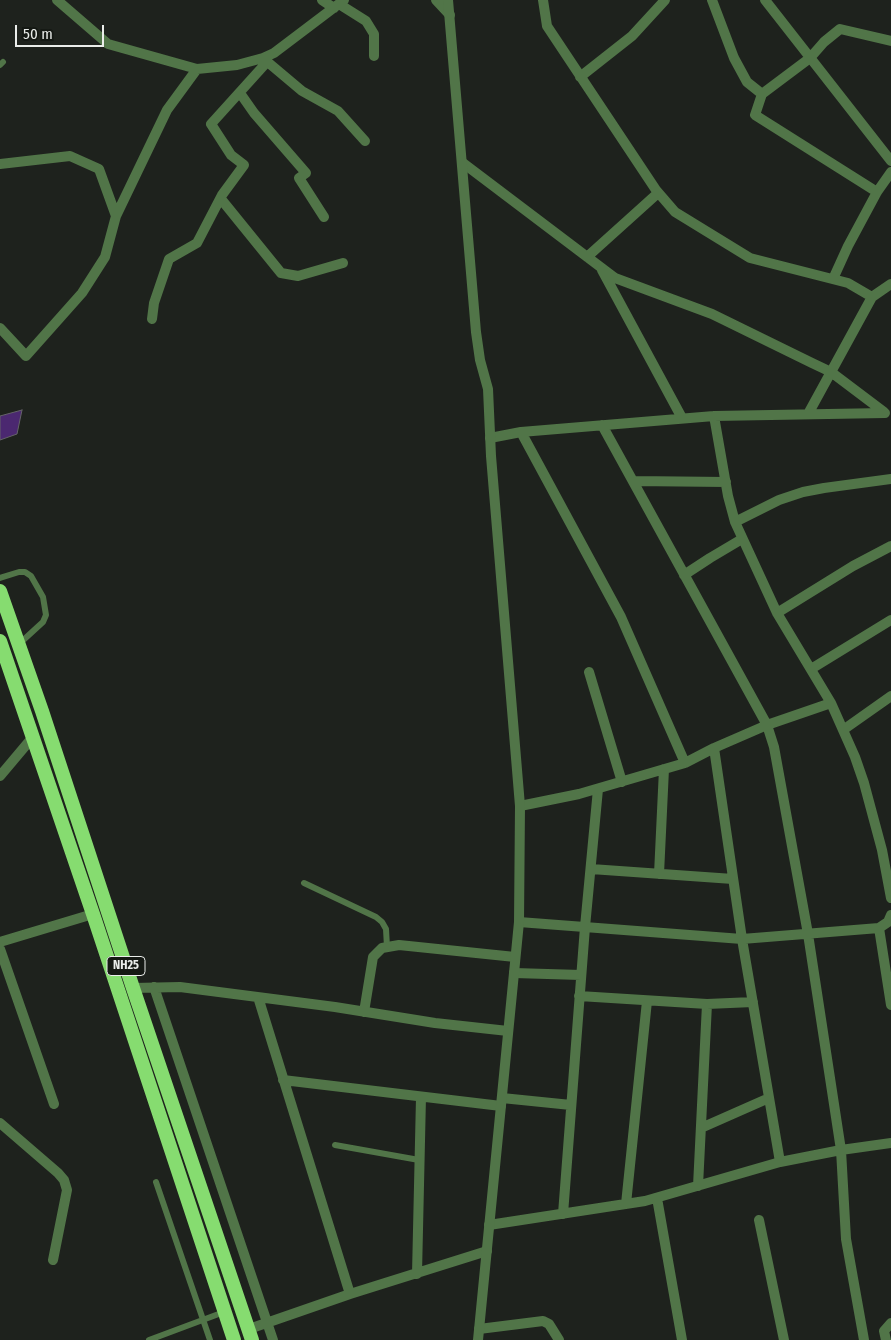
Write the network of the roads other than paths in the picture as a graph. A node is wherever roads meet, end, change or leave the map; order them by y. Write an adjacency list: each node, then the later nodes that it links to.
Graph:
1 (57, 0): 15 (street)
2 (322, 0): 9 (street)
3 (436, 0): 10 (street)
4 (448, 0): 10 (street)
5 (543, 0): 16 (street)
6 (665, 0): 16 (street)
7 (712, 0): 18 (street)
8 (765, 0): 13 (street)
9 (339, 4): 12 (street); 14 (street)
10 (450, 15): 21 (street)
11 (891, 40): 13 (street)
12 (374, 56)
13 (810, 58): 18 (street); 20 (street)
14 (265, 60): 15 (street); 17 (street); 19 (street)
15 (197, 69): 27 (street)
16 (580, 77): 25 (street)
17 (240, 93): 26 (street); 28 (street)
18 (762, 94): 24 (street)
19 (365, 141)
20 (891, 161)
21 (463, 162): 29 (street); 44 (street)
22 (0, 164): 27 (street)
23 (891, 172): 24 (street)
24 (877, 192): 32 (street)
25 (658, 193): 29 (street); 32 (street)
26 (221, 199): 30 (street); 35 (street)
27 (116, 216): 36 (street)
28 (324, 217)
29 (587, 257): 31 (street)
30 (343, 263)
31 (600, 267): 37 (street); 41 (street)
32 (833, 279): 34 (street)
33 (891, 284): 34 (street)
34 (872, 298): 37 (street)
35 (152, 319)
36 (0, 328)
37 (831, 372): 38 (street); 39 (street)
38 (888, 413): 39 (street)
39 (808, 414): 40 (street)
40 (714, 416): 41 (street); 47 (street)
41 (682, 418): 42 (street)
42 (602, 424): 43 (street); 46 (street)
43 (521, 432): 44 (street); 66 (street)
44 (490, 438): 71 (street)
45 (891, 479): 48 (street)
46 (633, 481): 47 (street); 51 (street)
47 (726, 482): 48 (street)
48 (734, 522): 49 (street)
49 (742, 539): 51 (street); 54 (street)
50 (891, 546): 54 (street)
51 (684, 575): 62 (street)
52 (0, 578): 57 (lane)
53 (0, 591): 57 (highway, NH25)
54 (777, 613): 58 (street)
55 (891, 620): 58 (street)
56 (0, 641): 64 (highway, NH25)
57 (18, 644): 93 (highway, NH25)
58 (811, 669): 61 (street)
59 (589, 672): 69 (street)
60 (891, 696): 63 (street)
61 (831, 703): 62 (street); 63 (street)
62 (767, 725): 65 (street); 84 (street)
63 (843, 730): 73 (street)
64 (32, 738): 68 (street); 79 (highway, NH25)
65 (714, 748): 66 (street); 76 (street)
66 (685, 763): 67 (street)
67 (664, 769): 69 (street); 75 (street)
68 (0, 776)
69 (622, 782): 70 (street)
70 (598, 789): 71 (street); 74 (street)
71 (520, 806): 81 (street)
72 (891, 843): 73 (street)
73 (882, 850): 78 (street)
74 (591, 869): 75 (street); 82 (street)
75 (659, 874): 76 (street)
76 (733, 879): 85 (street)
77 (304, 883): 87 (lane)
78 (891, 898)
79 (93, 914): 86 (street); 126 (highway, NH25)
80 (891, 915): 83 (street)
81 (519, 922): 82 (street); 89 (street)
82 (585, 927): 85 (street); 91 (street)
83 (879, 928): 84 (street); 99 (street)
84 (808, 934): 85 (street); 112 (street)
85 (742, 939): 97 (street)
86 (0, 942)
87 (387, 946): 89 (street); 100 (street)
88 (0, 949): 106 (street)
89 (516, 957): 90 (street)
90 (514, 973): 91 (street); 101 (street)
91 (581, 975): 94 (street)
92 (154, 987): 93 (street); 95 (street); 128 (street)
93 (133, 988): 131 (highway, NH25)
94 (579, 996): 96 (street); 107 (street)
95 (258, 997): 100 (street); 102 (street)
96 (647, 1001): 98 (street); 118 (street)
97 (753, 1002): 98 (street); 104 (street)
98 (707, 1004): 109 (street)
99 (891, 1005)
100 (364, 1012): 101 (street)
101 (508, 1031): 105 (street)
102 (284, 1080): 103 (street); 125 (street)
103 (421, 1097): 105 (street); 113 (street)
104 (769, 1098): 109 (street); 114 (street)
105 (501, 1102): 107 (street); 121 (street)
106 (54, 1104)
107 (571, 1105): 119 (street)
108 (0, 1123): 123 (street)
109 (701, 1128): 116 (street)
110 (891, 1143): 112 (street)
111 (334, 1145): 113 (lane)
112 (841, 1150): 114 (street); 140 (street)
113 (420, 1160): 124 (street)
114 (780, 1162): 116 (street)
115 (156, 1182): 127 (lane)
116 (698, 1186): 117 (street)
117 (657, 1198): 118 (street); 138 (street)
118 (626, 1204): 119 (street)
119 (563, 1214): 121 (street)
120 (759, 1220): 139 (street)
121 (489, 1225): 122 (street)
122 (487, 1251): 124 (street); 130 (street)
123 (53, 1260)
124 (417, 1274): 125 (street)
125 (350, 1294): 128 (street)
126 (224, 1312): 127 (lane); 134 (highway, NH25)
127 (203, 1320): 132 (lane); 133 (lane)
128 (267, 1322): 131 (street); 135 (street)
129 (891, 1323): 141 (street)
130 (479, 1329): 136 (street); 137 (street)
131 (250, 1334)
132 (149, 1340)
133 (210, 1340)
134 (234, 1340)
135 (273, 1340)
136 (478, 1340)
137 (559, 1340)
138 (682, 1340)
139 (784, 1340)
140 (864, 1340)
141 (886, 1340)

